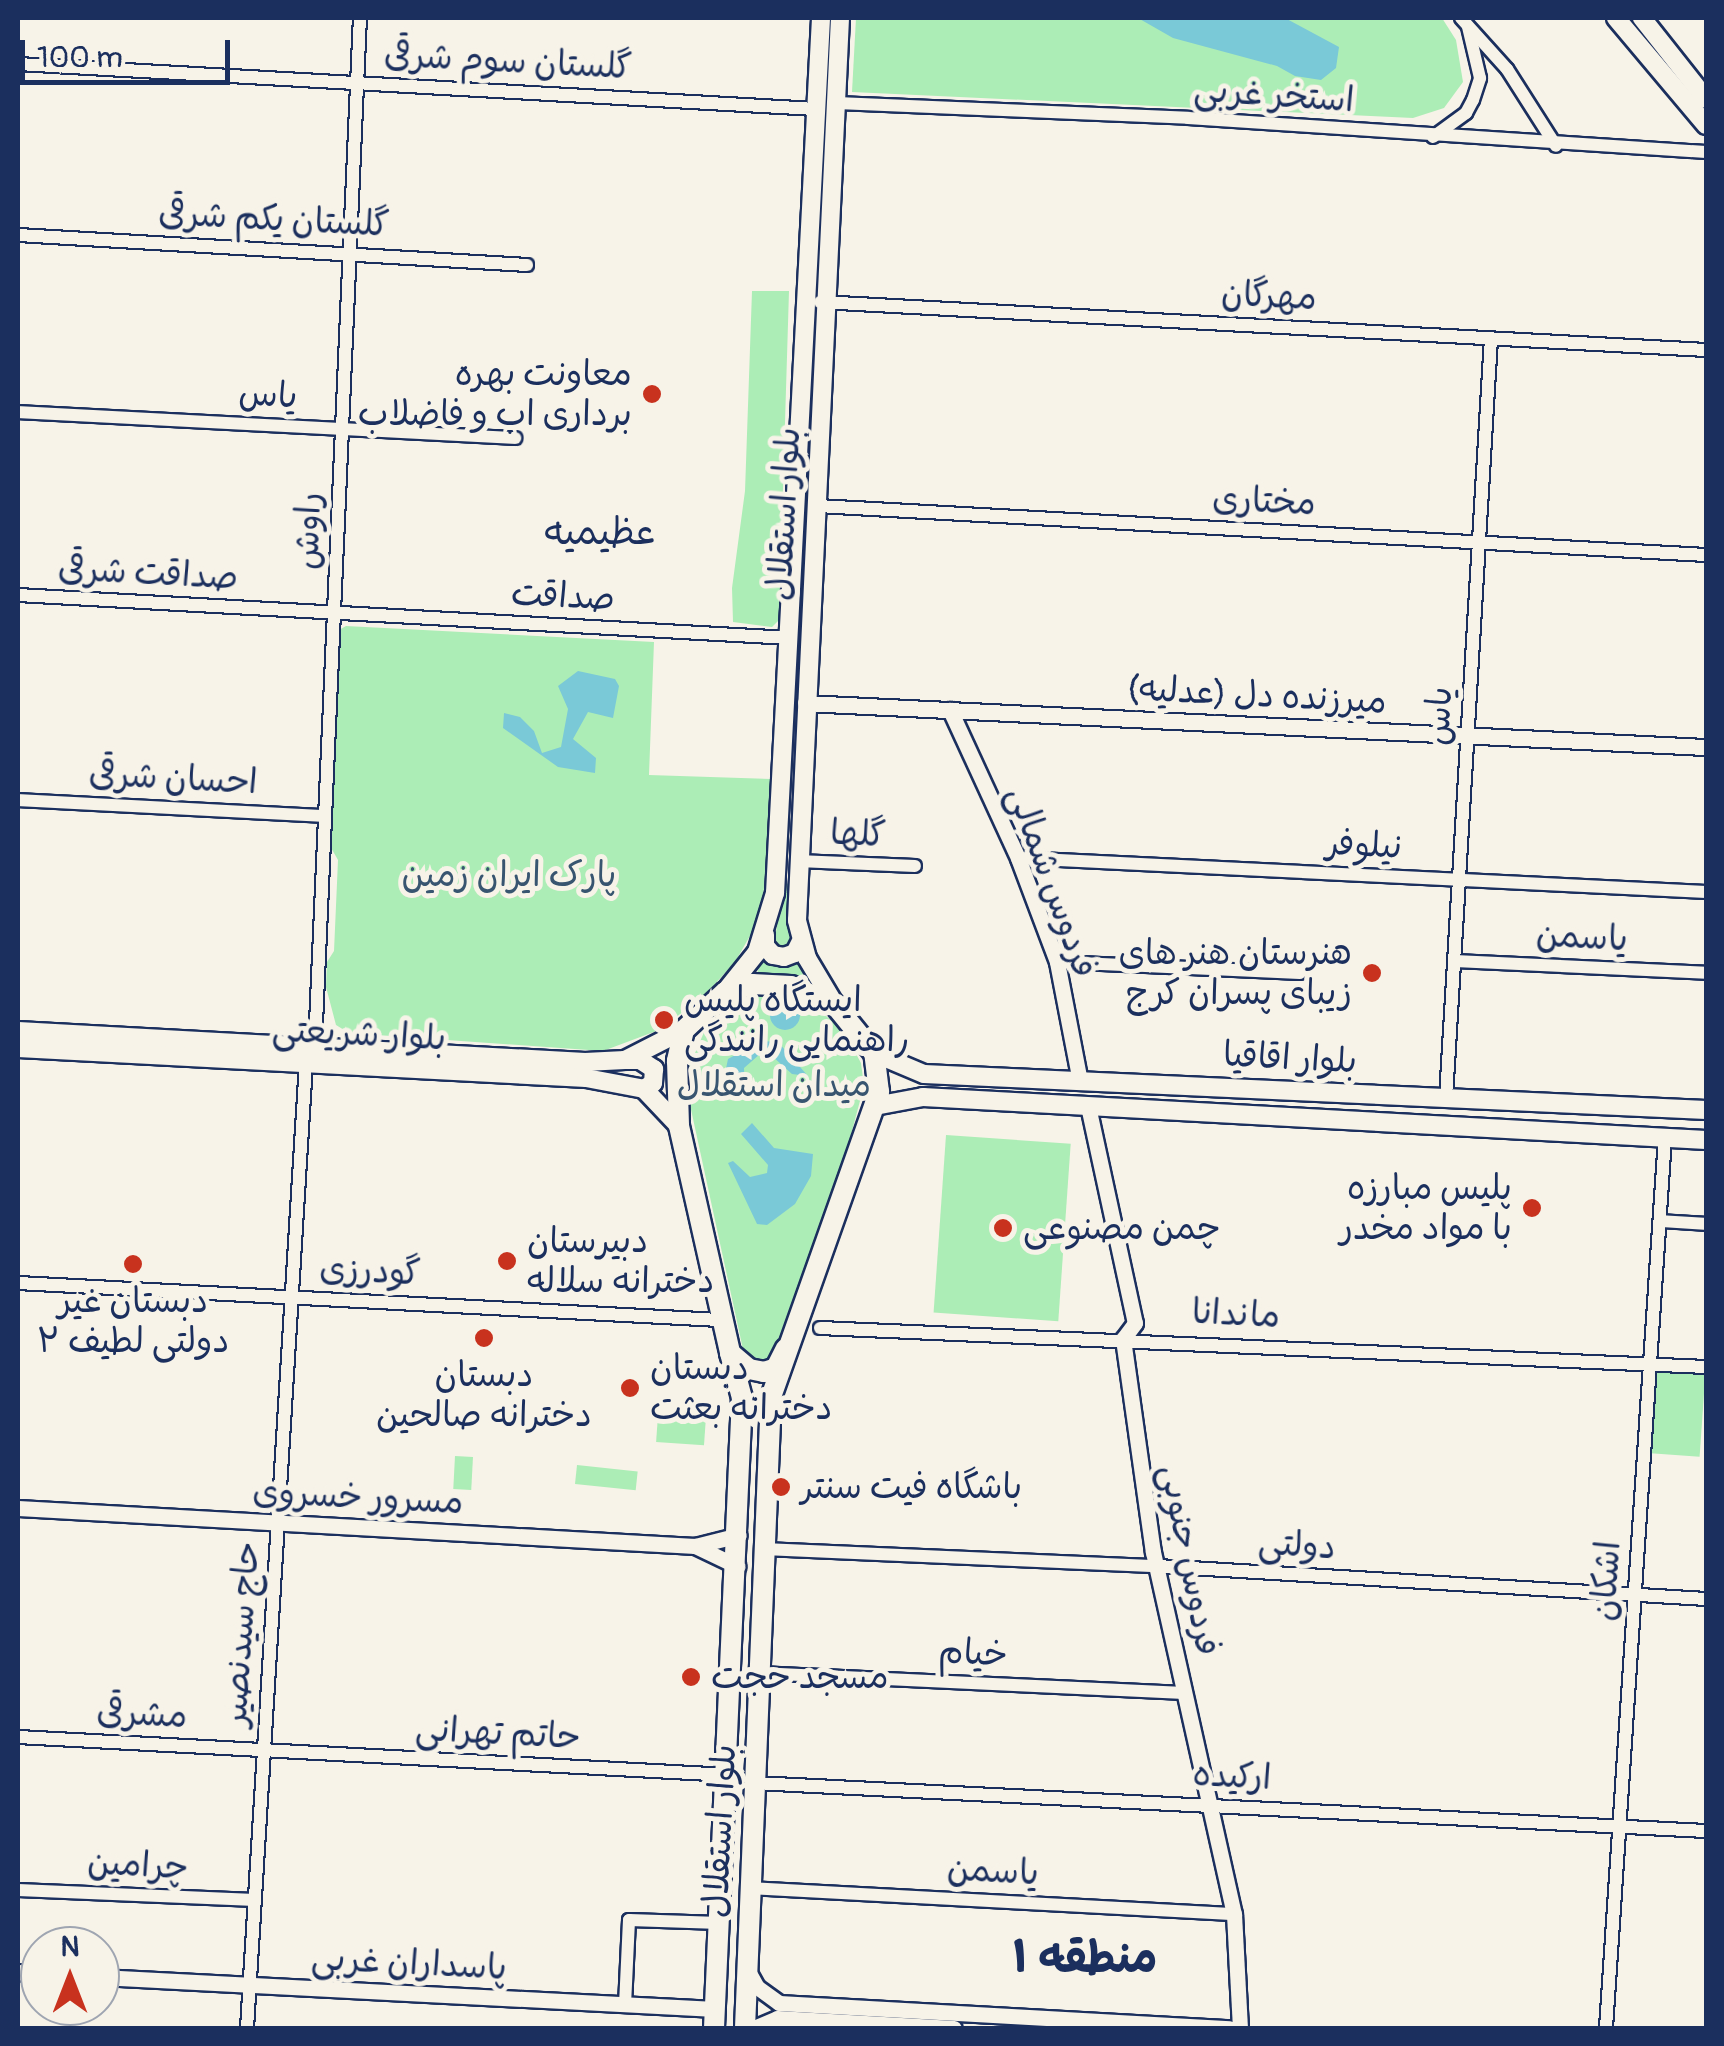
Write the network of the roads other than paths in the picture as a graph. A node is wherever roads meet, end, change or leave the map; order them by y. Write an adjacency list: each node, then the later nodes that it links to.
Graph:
1 (360, 18): 8 (street, راوش)
2 (820, 18): 11 (main road, بلوار استقلال)
3 (840, 18): 10 (main road, بلوار استقلال)
4 (1616, 18): 12 (main road)
5 (1642, 18): 9 (main road)
6 (1464, 21): 13 (street); 14 (street)
7 (18, 64): 8 (street, گلستان سوم شرقی)
8 (357, 83): 11 (street, گلستان سوم شرقی); 17 (street, راوش)
9 (1706, 99)
10 (837, 102): 13 (street, استخر غربی); 20 (main road, بلوار استقلال)
11 (816, 109): 19 (main road, بلوار استقلال)
12 (1706, 125)
13 (1432, 138): 14 (street, استخر غربی)
14 (1556, 146): 15 (street, استخر غربی)
15 (1706, 152)
16 (18, 235): 17 (street, گلستان یکم شرقی)
17 (350, 253): 18 (street, گلستان یکم شرقی); 24 (street, راوش)
18 (527, 266)
19 (806, 302): 20 (street, مهرگان); 31 (main road, بلوار استقلال)
20 (828, 302): 21 (street, مهرگان); 26 (main road, بلوار استقلال)
21 (1491, 338): 22 (street, مهرگان); 27 (street, یاس)
22 (1706, 350)
23 (18, 412): 24 (street, یاس)
24 (342, 429): 25 (street, یاس); 30 (street, راوش)
25 (516, 438)
26 (818, 506): 27 (street, مختاری); 32 (main road, بلوار استقلال)
27 (1479, 542): 28 (street, مختاری); 34 (street, یاس)
28 (1706, 555)
29 (18, 596): 30 (street, صداقت شرقی)
30 (334, 613): 31 (street, صداقت); 37 (street, راوش)
31 (789, 638): 43 (main road, بلوار استقلال)
32 (805, 703): 33 (street, میرزنده دل (عدلیه)); 39 (main road, بلوار استقلال)
33 (950, 710): 34 (street, میرزنده دل (عدلیه)); 38 (street, فردوس شمالی)
34 (1468, 735): 35 (street, میرزنده دل (عدلیه)); 41 (street, یاس)
35 (1706, 746)
36 (18, 800): 37 (street, احسان شرقی)
37 (325, 816): 55 (street, راوش)
38 (1018, 858): 41 (street, نیلوفر); 46 (street, فردوس شمالی)
39 (798, 861): 40 (street, گلها); 44 (main road, بلوار استقلال)
40 (915, 866)
41 (1459, 880): 42 (street, نیلوفر); 45 (street, یاس)
42 (1706, 892)
43 (764, 935): 44 (main road); 49 (main road, بلوار استقلال)
44 (800, 943): 50 (main road, بلوار استقلال)
45 (1454, 961): 48 (street, یاسمن); 59 (street, یاس)
46 (1056, 962): 47 (street); 57 (street, فردوس شمالی)
47 (1300, 972)
48 (1706, 973)
49 (725, 992): 50 (main road); 51 (main road)
50 (835, 1005): 54 (main road)
51 (684, 1030): 56 (main road, بلوار شریعتی); 63 (main road)
52 (18, 1031): 55 (main road, بلوار شریعتی)
53 (18, 1048): 55 (main road, بلوار شریعتی)
54 (874, 1053): 57 (main road, بلوار اقاقیا); 60 (main road)
55 (311, 1055): 56 (main road, بلوار شریعتی); 58 (main road, بلوار شریعتی); 69 (street, حاج سیدنصیر)
56 (625, 1060): 58 (main road)
57 (1080, 1081): 59 (main road, بلوار اقاقیا)
58 (644, 1089): 63 (main road)
59 (1446, 1098): 62 (main road, بلوار اقاقیا)
60 (875, 1106): 61 (main road, بلوار اقاقیا); 73 (main road)
61 (1088, 1106): 64 (main road, بلوار اقاقیا); 72 (street, فردوس جنوبی)
62 (1706, 1110)
63 (679, 1126): 70 (main road)
64 (1665, 1138): 65 (main road, بلوار اقاقیا); 66 (street, اشکان)
65 (1706, 1140)
66 (1660, 1222): 67 (street); 75 (street, اشکان)
67 (1706, 1224)
68 (18, 1283): 69 (street, گودرزی)
69 (292, 1297): 70 (street, گودرزی); 78 (street, حاج سیدنصیر)
70 (720, 1320): 74 (main road)
71 (820, 1328): 72 (street, ماندانا)
72 (1124, 1339): 75 (street, ماندانا); 83 (street, فردوس جنوبی)
73 (786, 1348): 74 (main road); 81 (main road, بلوار استقلال)
74 (730, 1353): 79 (main road, بلوار استقلال)
75 (1650, 1364): 76 (street, ماندانا); 84 (street, اشکان)
76 (1706, 1367)
77 (18, 1508): 78 (street, مسرور خسروی)
78 (278, 1522): 80 (street, مسرور خسروی); 89 (street, حاج سیدنصیر)
79 (739, 1535): 80 (street); 82 (main road, بلوار استقلال)
80 (695, 1546): 82 (street)
81 (764, 1549): 83 (street, دولتی); 86 (main road, بلوار استقلال)
82 (737, 1566): 90 (main road, بلوار استقلال)
83 (1156, 1566): 84 (street, دولتی); 87 (street, فردوس جنوبی)
84 (1634, 1596): 85 (street, دولتی); 93 (street, اشکان)
85 (1706, 1600)
86 (759, 1673): 87 (street, خیام); 91 (main road, بلوار استقلال)
87 (1184, 1692): 92 (street, فردوس جنوبی)
88 (18, 1737): 89 (street, مشرقی)
89 (264, 1750): 90 (street, حاتم تهرانی); 97 (street, حاج سیدنصیر)
90 (728, 1775): 99 (main road, بلوار استقلال)
91 (755, 1784): 92 (street, ارکیده); 95 (main road, بلوار استقلال)
92 (1209, 1805): 93 (street, ارکیده); 98 (street, فردوس جنوبی)
93 (1620, 1825): 94 (street, ارکیده); 112 (street, اشکان)
94 (1706, 1831)
95 (750, 1888): 98 (street, یاسمن); 100 (main road, بلوار استقلال)
96 (18, 1890): 97 (street, چرامین)
97 (255, 1900): 102 (street, حاج سیدنصیر)
98 (1234, 1914): 111 (street, فردوس جنوبی)
99 (720, 1924): 103 (street); 105 (main road, بلوار استقلال)
100 (746, 1968): 104 (street); 107 (main road, بلوار استقلال)
101 (120, 1978): 102 (street, پاسداران غربی)
102 (250, 1984): 103 (street, پاسداران غربی); 106 (street, حاج سیدنصیر)
103 (625, 2005): 105 (street, پاسداران غربی)
104 (778, 2011): 108 (street); 109 (street); 110 (street)
105 (715, 2019)
106 (247, 2028)
107 (745, 2028)
108 (754, 2028)
109 (954, 2028)
110 (1229, 2028)
111 (1240, 2028)
112 (1606, 2028)

